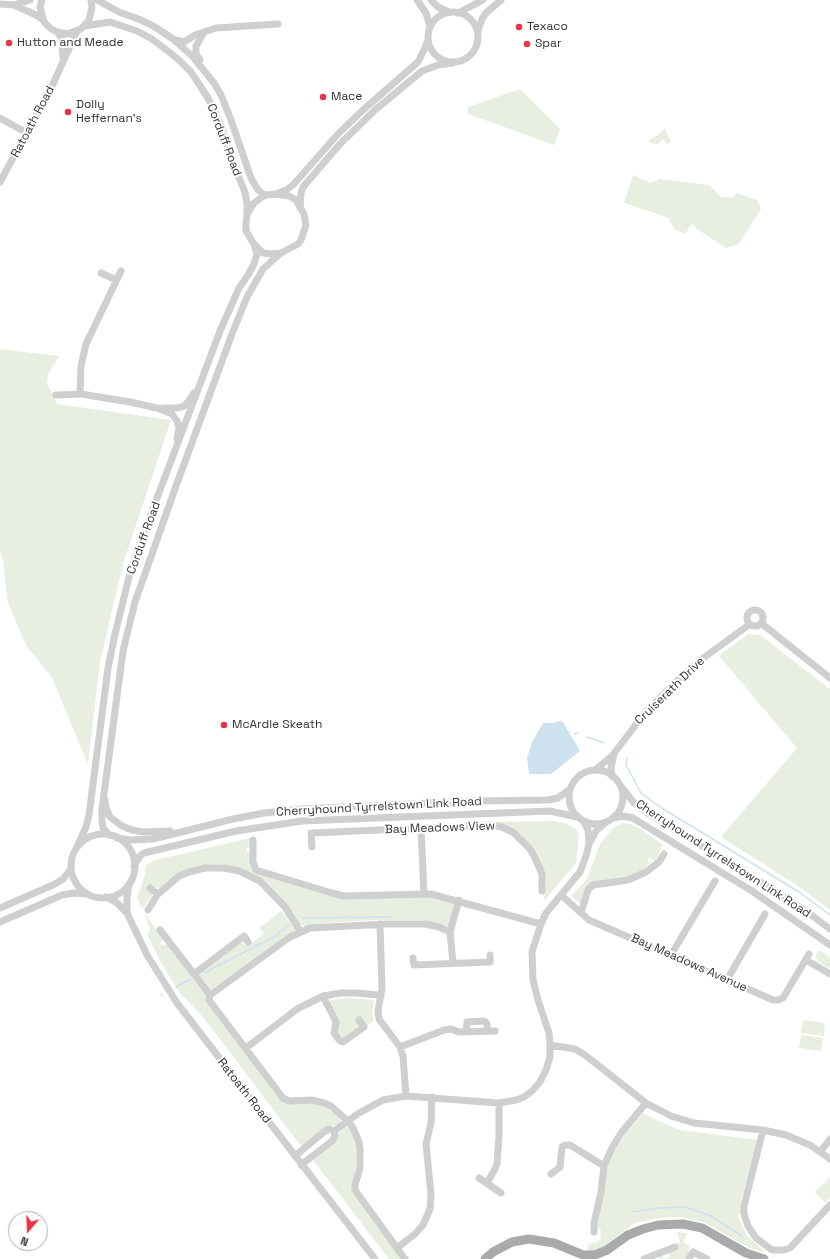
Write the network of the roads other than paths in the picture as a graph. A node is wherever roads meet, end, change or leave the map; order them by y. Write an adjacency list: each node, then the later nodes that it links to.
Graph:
1 (30, 0): 10 (street)
2 (42, 0): 13 (street)
3 (91, 0): 15 (street)
4 (97, 0): 21 (street, Corduff Road)
5 (417, 0): 16 (street)
6 (431, 0): 11 (street)
7 (483, 0): 12 (street)
8 (501, 0): 18 (street)
9 (0, 4): 10 (street)
10 (14, 5): 13 (street)
11 (449, 12): 12 (street); 16 (street)
12 (458, 12): 18 (street)
13 (44, 22): 19 (street)
14 (278, 24): 20 (street)
15 (85, 26): 17 (street); 32 (street, Corduff Road)
16 (430, 27): 22 (street)
17 (77, 31): 19 (street); 23 (street, Ratoath Road)
18 (478, 31): 24 (street)
19 (57, 32): 23 (street, Ratoath Road)
20 (204, 32): 21 (street); 25 (street)
21 (173, 39): 25 (street, Corduff Road)
22 (428, 40): 24 (street); 29 (street)
23 (63, 60): 27 (street, Ratoath Road)
24 (453, 63): 31 (street)
25 (207, 73): 30 (street, Corduff Road)
26 (0, 118): 27 (street)
27 (27, 133): 28 (street, Ratoath Road)
28 (0, 182)
29 (276, 194): 30 (street); 31 (street)
30 (266, 195): 32 (street)
31 (300, 208): 34 (street)
32 (247, 214): 33 (street)
33 (254, 244): 34 (street); 38 (street, Corduff Road)
34 (281, 253): 51 (street, Corduff Road)
35 (121, 271): 37 (street)
36 (101, 273): 37 (street)
37 (116, 280): 39 (street)
38 (209, 358): 41 (street); 42 (street, Corduff Road)
39 (80, 394): 40 (street); 41 (street)
40 (56, 396)
41 (157, 408): 42 (street)
42 (160, 492): 61 (street, Corduff Road)
43 (761, 623): 44 (street); 44 (street); 45 (street)
44 (750, 624): 46 (street, Cruiserath Drive)
45 (830, 678)
46 (616, 750): 47 (street, Cruiserath Drive); 48 (street, Cruiserath Drive)
47 (594, 770): 48 (street); 50 (street)
48 (612, 776): 49 (street)
49 (620, 785): 53 (street); 88 (street, Cherryhound Tyrrelstown Link Road)
50 (570, 789): 52 (street); 56 (street, Cherryhound Tyrrelstown Link Road)
51 (104, 794): 56 (street); 57 (street, Corduff Road)
52 (577, 817): 54 (street); 66 (street, Cherryhound Tyrrelstown Link Road)
53 (609, 820): 54 (street); 60 (street); 95 (street, Cherryhound Tyrrelstown Link Road)
54 (584, 822): 60 (street)
55 (422, 828): 62 (street, Bay Meadows View); 71 (street, Bay Meadows View); 74 (street)
56 (191, 829): 58 (street, Cherryhound Tyrrelstown Link Road)
57 (109, 835): 58 (street); 61 (street)
58 (117, 838): 66 (street)
59 (253, 840): 74 (street)
60 (589, 844): 75 (street)
61 (77, 847): 67 (street)
62 (312, 847)
63 (664, 854): 65 (street)
64 (650, 859): 65 (street)
65 (655, 865): 81 (street)
66 (134, 866): 69 (street)
67 (71, 869): 72 (street); 78 (street)
68 (715, 881): 97 (street)
69 (129, 883): 76 (street); 80 (street, Ratoath Road)
70 (150, 888): 73 (street)
71 (542, 891)
72 (87, 894): 76 (street); 84 (street)
73 (158, 894): 79 (street); 90 (street)
74 (424, 894): 77 (street)
75 (561, 894): 81 (street, Bay Meadows Avenue); 87 (street)
76 (106, 897): 80 (street, Ratoath Road)
77 (459, 900): 87 (street); 91 (street)
78 (0, 908)
79 (148, 910)
80 (127, 913): 120 (street, Ratoath Road)
81 (581, 913): 97 (street, Bay Meadows Avenue)
82 (766, 914): 85 (street)
83 (754, 917): 85 (street)
84 (0, 922)
85 (761, 922): 102 (street)
86 (380, 924): 90 (street); 91 (street); 105 (street)
87 (541, 924): 108 (street)
88 (830, 929)
89 (160, 930): 92 (street)
90 (301, 932): 103 (street)
91 (450, 932): 99 (street)
92 (167, 940): 94 (street); 100 (street)
93 (248, 942): 100 (street)
94 (161, 945)
95 (830, 945)
96 (490, 955): 99 (street)
97 (671, 955): 102 (street, Bay Meadows Avenue)
98 (413, 958): 99 (street)
99 (453, 963)
100 (194, 974): 103 (street)
101 (830, 974): 102 (street, Bay Meadows Avenue)
102 (727, 980)
103 (210, 995): 110 (street)
104 (323, 996): 105 (street); 106 (street); 110 (street)
105 (381, 997): 109 (street)
106 (359, 1020)
107 (495, 1031): 109 (street)
108 (550, 1045): 113 (street); 114 (street)
109 (400, 1047): 111 (street)
110 (246, 1048): 115 (street)
111 (406, 1096): 112 (street); 115 (street)
112 (432, 1097): 113 (street); 131 (street)
113 (498, 1103): 126 (street)
114 (646, 1103): 116 (street); 123 (street)
115 (349, 1122): 117 (street); 131 (street)
116 (763, 1130): 119 (street); 128 (street)
117 (334, 1131): 120 (street); 122 (street)
118 (830, 1139): 119 (street)
119 (821, 1151): 121 (street)
120 (295, 1156): 122 (street, Ratoath Road)
121 (830, 1159)
122 (301, 1165): 134 (street, Ratoath Road)
123 (604, 1166): 124 (street); 129 (street)
124 (551, 1174)
125 (479, 1178): 126 (street)
126 (487, 1183): 127 (street)
127 (501, 1193)
128 (830, 1205)
129 (594, 1232)
130 (675, 1247): 132 (street)
131 (397, 1248): 135 (street)
132 (656, 1257): 137 (street)
133 (755, 1258): 136 (main road); 140 (main road)
134 (375, 1259)
135 (405, 1259)
136 (485, 1259)
137 (644, 1259)
138 (689, 1259): 139 (street)
139 (707, 1259)
140 (764, 1259)

